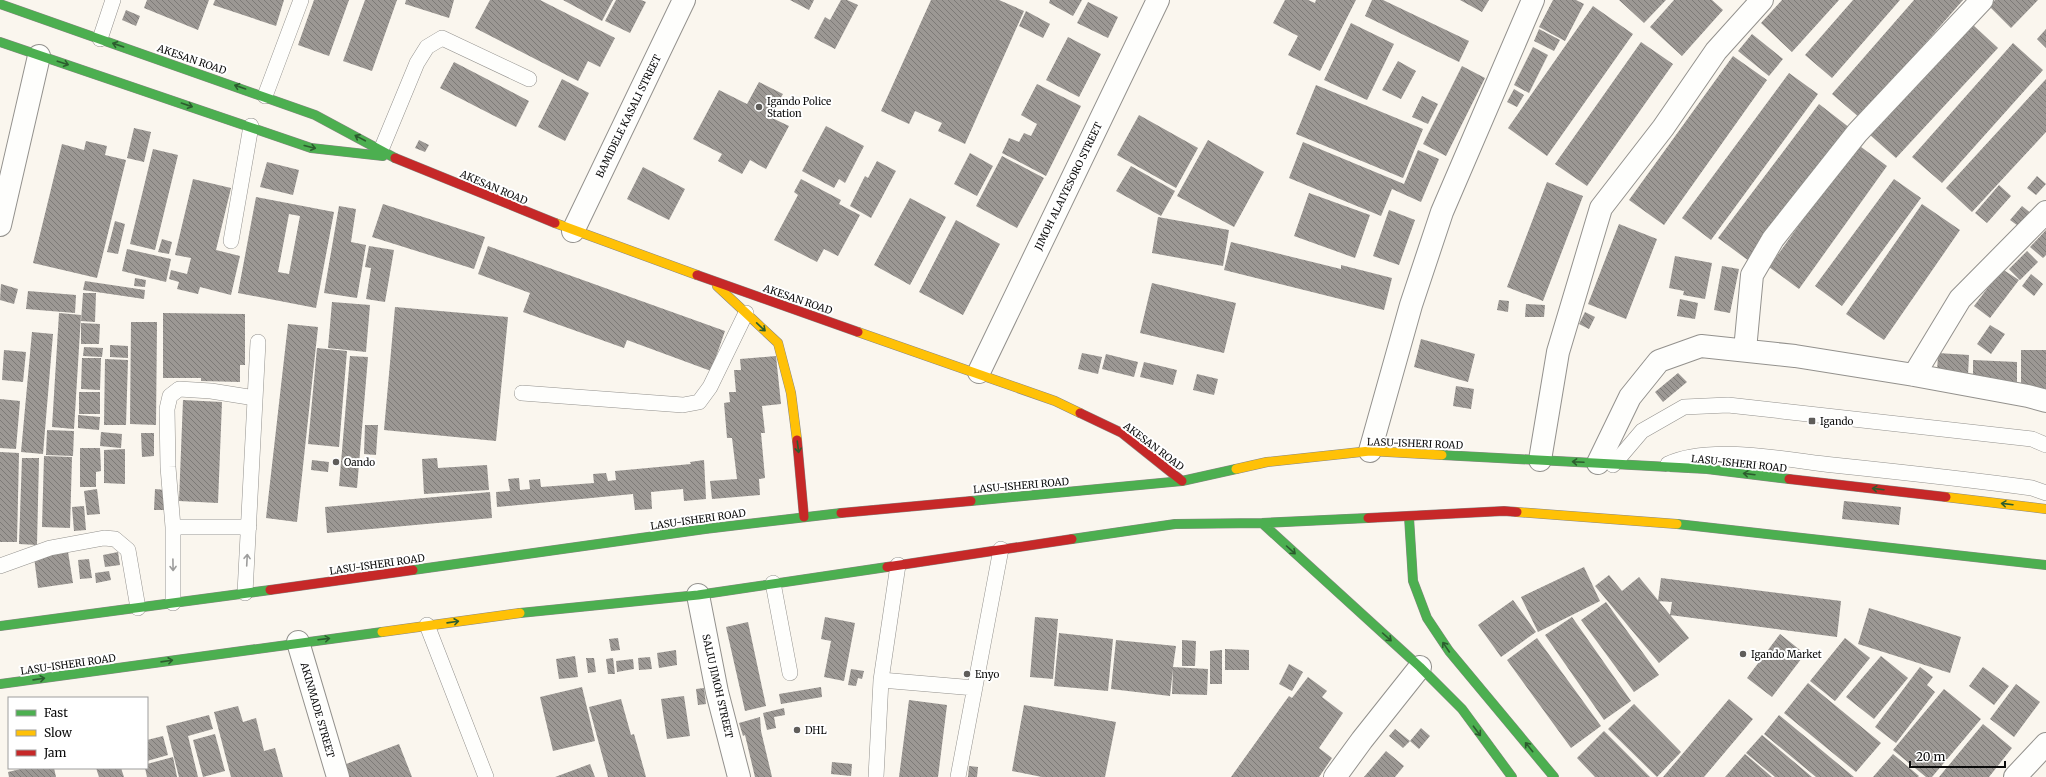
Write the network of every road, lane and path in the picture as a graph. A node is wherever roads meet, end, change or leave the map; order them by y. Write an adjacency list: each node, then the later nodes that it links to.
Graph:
1 (113, 0): 9 (lane)
2 (301, 0): 13 (lane)
3 (684, 0): 18 (street, BAMIDELE KASALI STREET)
4 (1158, 0): 24 (street, JIMOH ALAIYESORO STREET)
5 (1533, 0): 30 (street)
6 (1762, 0): 31 (street)
7 (1982, 0): 23 (street)
8 (0, 4): 9 (main road, AKESAN ROAD)
9 (100, 39): 13 (main road, AKESAN ROAD, one-way to 9)
10 (0, 42): 11 (main road, AKESAN ROAD)
11 (39, 56): 14 (main road, AKESAN ROAD, one-way to 14); 17 (street)
12 (529, 79): 15 (lane)
13 (264, 96): 15 (main road, AKESAN ROAD, one-way to 13)
14 (251, 126): 15 (main road, AKESAN ROAD, one-way to 15); 19 (lane)
15 (388, 153): 18 (main road, AKESAN ROAD)
16 (2046, 212): 25 (street)
17 (0, 225)
18 (573, 231): 20 (main road, AKESAN ROAD)
19 (231, 241)
20 (712, 281): 21 (main road); 24 (main road, AKESAN ROAD)
21 (746, 313): 26 (lane); 37 (main road, one-way to 37)
22 (258, 342): 27 (lane)
23 (1744, 350): 25 (street); 32 (street)
24 (979, 372): 34 (main road, AKESAN ROAD)
25 (1914, 375): 28 (street)
26 (522, 393)
27 (255, 398): 40 (lane); 41 (lane)
28 (2046, 401)
29 (2046, 445): 32 (lane)
30 (1370, 451): 31 (main road, LASU-ISHERI ROAD); 34 (main road, LASU-ISHERI ROAD)
31 (1540, 460): 32 (main road, LASU-ISHERI ROAD, one-way to 31)
32 (1605, 464): 33 (main road, LASU-ISHERI ROAD)
33 (1661, 467): 35 (lane); 36 (main road, LASU-ISHERI ROAD, one-way to 33)
34 (1182, 481): 37 (main road, LASU-ISHERI ROAD)
35 (2046, 493)
36 (2046, 509)
37 (804, 517): 47 (main road, LASU-ISHERI ROAD)
38 (1409, 517): 39 (main road, LASU-ISHERI ROAD); 44 (main road, LASU-ISHERI ROAD); 67 (main road, one-way to 38)
39 (1262, 524): 42 (main road, LASU-ISHERI ROAD); 54 (main road, one-way to 54)
40 (173, 527): 41 (lane); 49 (lane, one-way to 49)
41 (248, 528): 47 (lane, one-way to 41)
42 (1001, 549): 43 (main road, LASU-ISHERI ROAD); 58 (lane)
43 (898, 565): 46 (main road, LASU-ISHERI ROAD); 56 (lane)
44 (2046, 565)
45 (0, 566): 50 (lane)
46 (773, 583): 48 (main road, LASU-ISHERI ROAD); 55 (lane)
47 (245, 593): 49 (main road, LASU-ISHERI ROAD)
48 (698, 595): 51 (main road, LASU-ISHERI ROAD, one-way to 48); 62 (street, SALIU JIMOH STREET)
49 (173, 603): 50 (main road, LASU-ISHERI ROAD)
50 (138, 608): 52 (main road, LASU-ISHERI ROAD)
51 (427, 625): 53 (main road, LASU-ISHERI ROAD, one-way to 51); 61 (lane)
52 (0, 626)
53 (298, 642): 57 (main road, LASU-ISHERI ROAD, one-way to 53); 60 (street, AKINMADE STREET)
54 (1420, 667): 65 (street); 66 (main road, one-way to 66)
55 (790, 673)
56 (881, 680): 58 (lane); 63 (lane)
57 (0, 684)
58 (975, 688): 64 (lane)
59 (2046, 744): 68 (street)
60 (338, 777)
61 (486, 777)
62 (739, 777)
63 (876, 777)
64 (958, 777)
65 (1335, 777)
66 (1512, 777)
67 (1554, 777)
68 (2015, 777)

